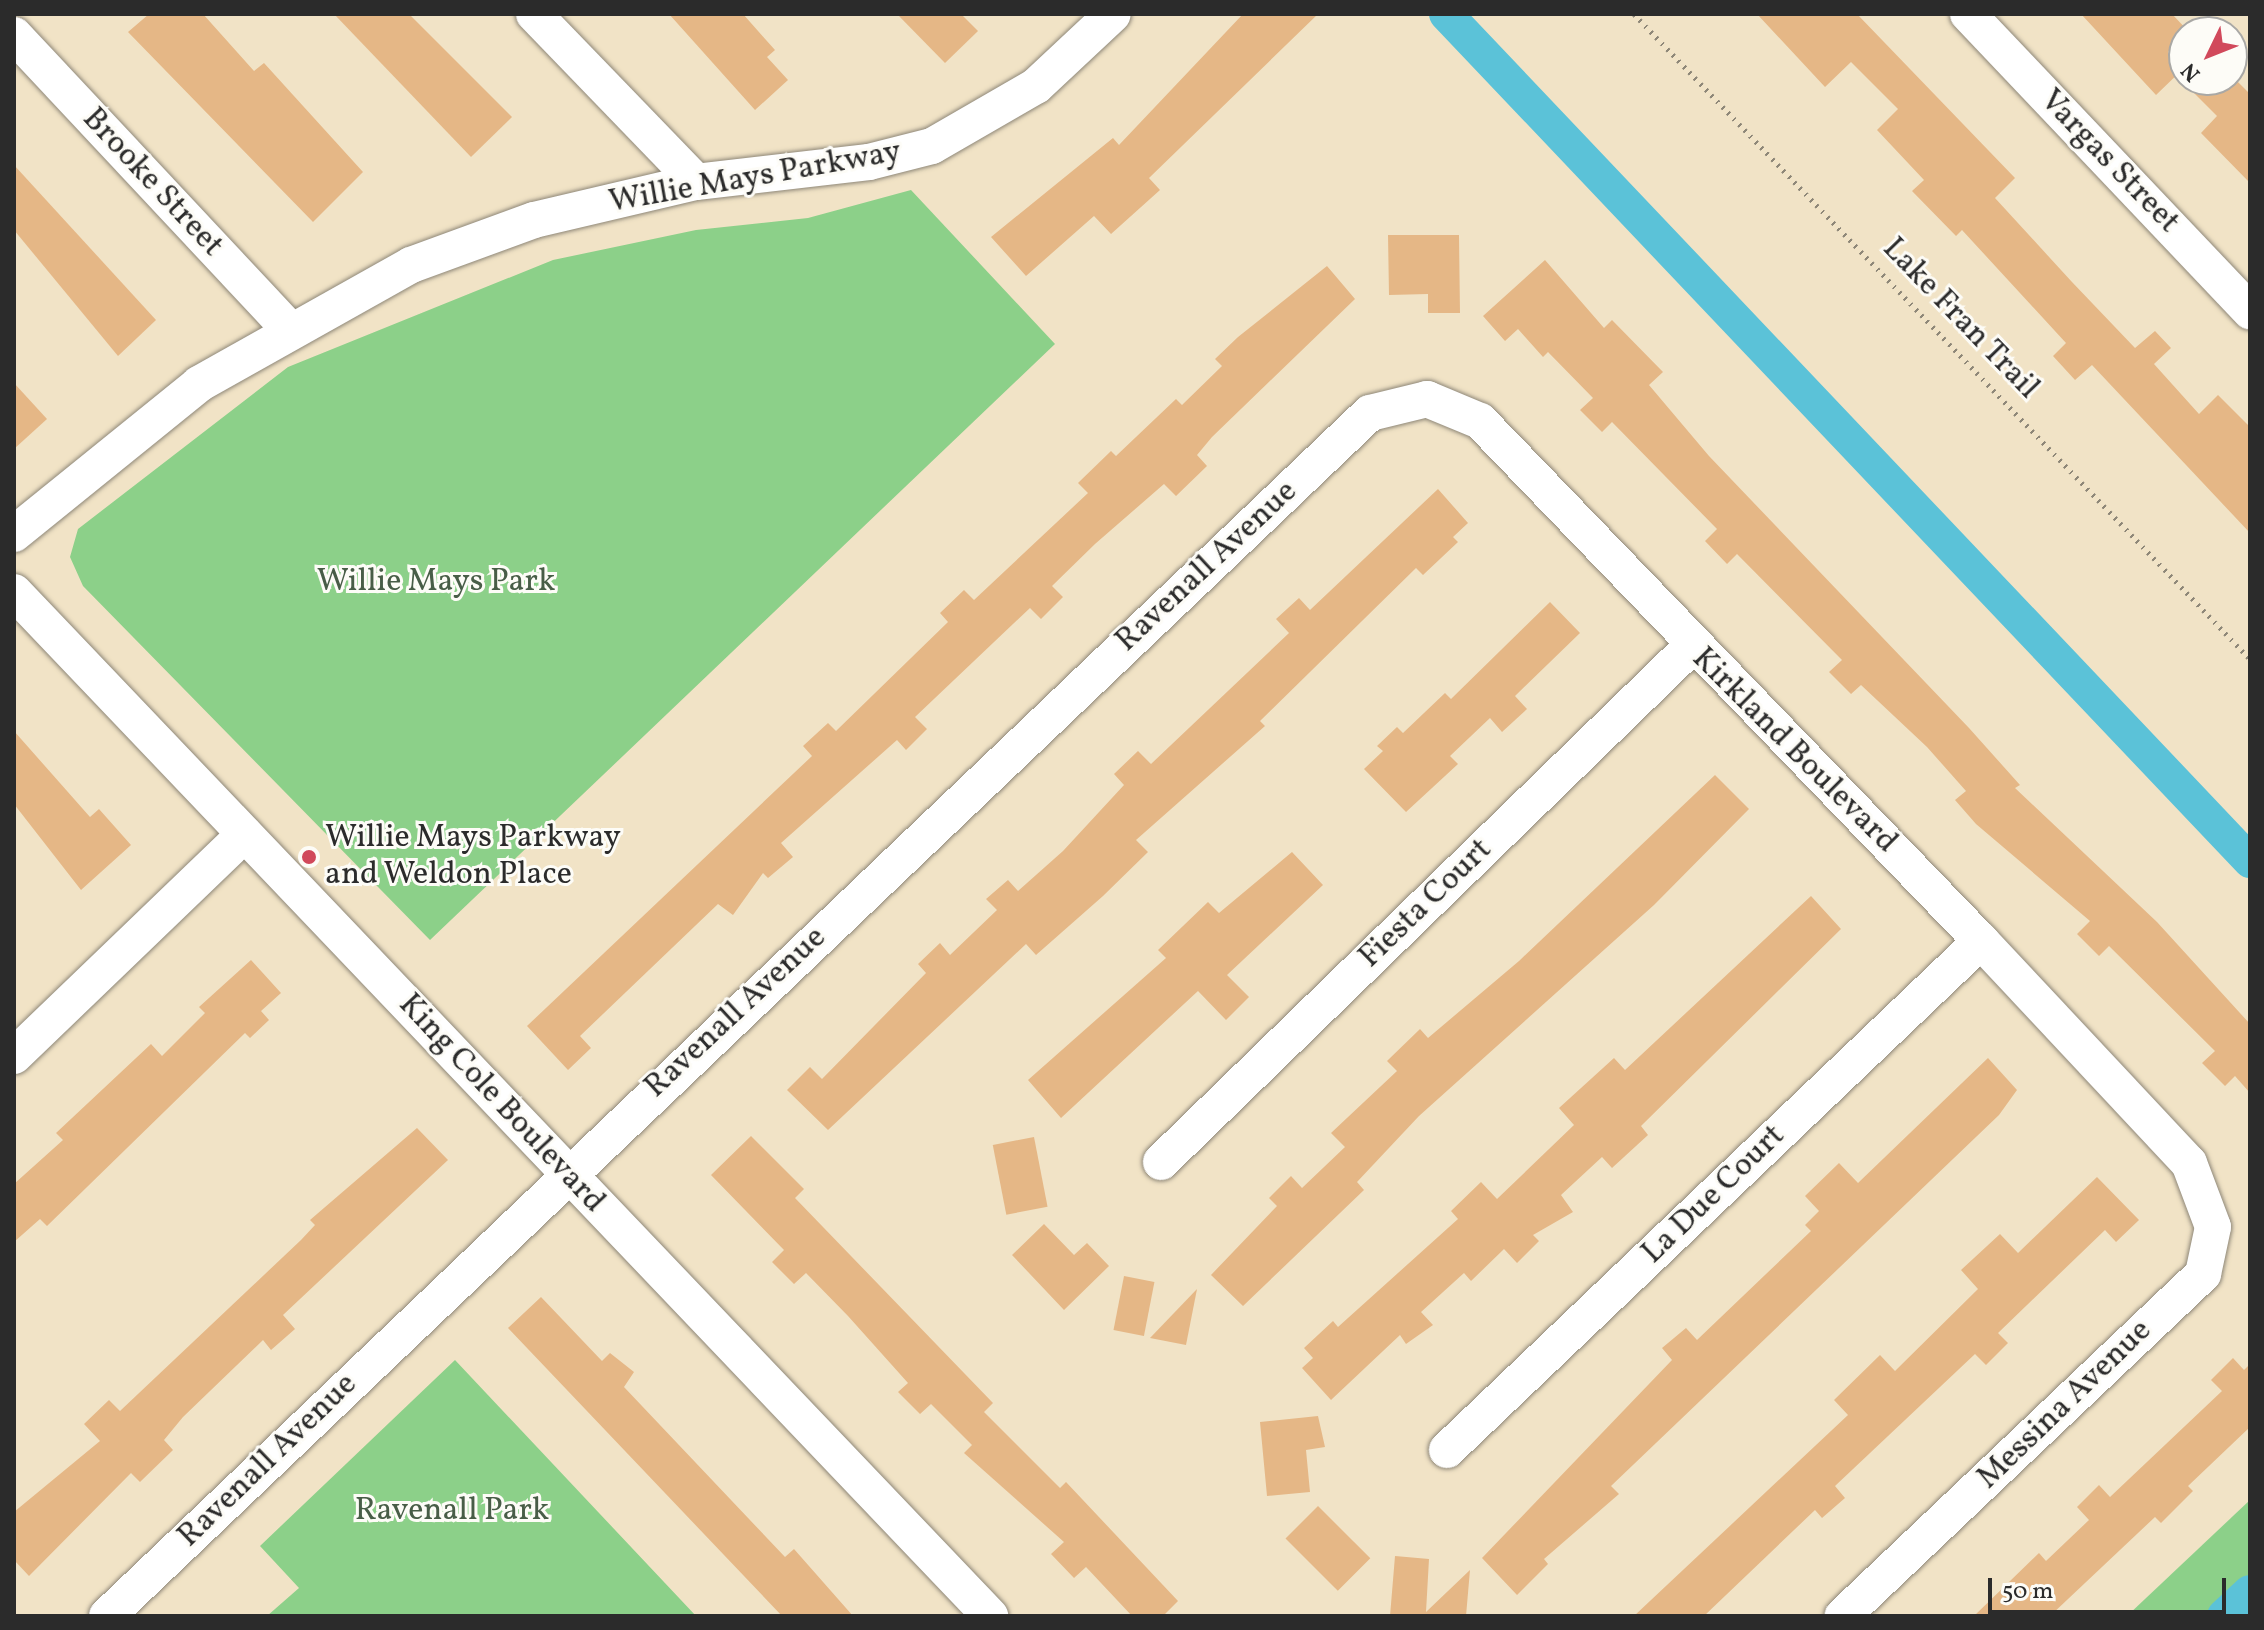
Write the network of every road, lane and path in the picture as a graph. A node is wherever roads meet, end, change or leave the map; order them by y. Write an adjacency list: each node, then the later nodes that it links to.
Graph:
1 (534, 14): 6 (street)
2 (1634, 14): 13 (path, Lake Fran Trail)
3 (1968, 14): 7 (street, Vargas Street)
4 (1109, 15): 6 (street, Willie Mays Parkway)
5 (14, 35): 8 (street, Brooke Street)
6 (696, 182): 8 (street, Willie Mays Parkway)
7 (2250, 311)
8 (290, 330): 10 (street, Willie Mays Parkway)
9 (1370, 413): 12 (street, Kirkland Boulevard); 19 (street, Ravenall Avenue)
10 (14, 534)
11 (14, 592): 14 (street, King Cole Boulevard)
12 (1691, 647): 15 (street, Kirkland Boulevard); 17 (street, Fiesta Court)
13 (2250, 659)
14 (245, 834): 16 (street); 19 (street, King Cole Boulevard)
15 (1981, 941): 18 (street, Kirkland Boulevard); 20 (street, La Due Court)
16 (14, 1056)
17 (1161, 1162)
18 (2189, 1163): 23 (street, Messina Avenue)
19 (566, 1173): 21 (street, Ravenall Avenue); 22 (street, King Cole Boulevard)
20 (1447, 1450)
21 (107, 1616)
22 (990, 1616)
23 (1843, 1616)

